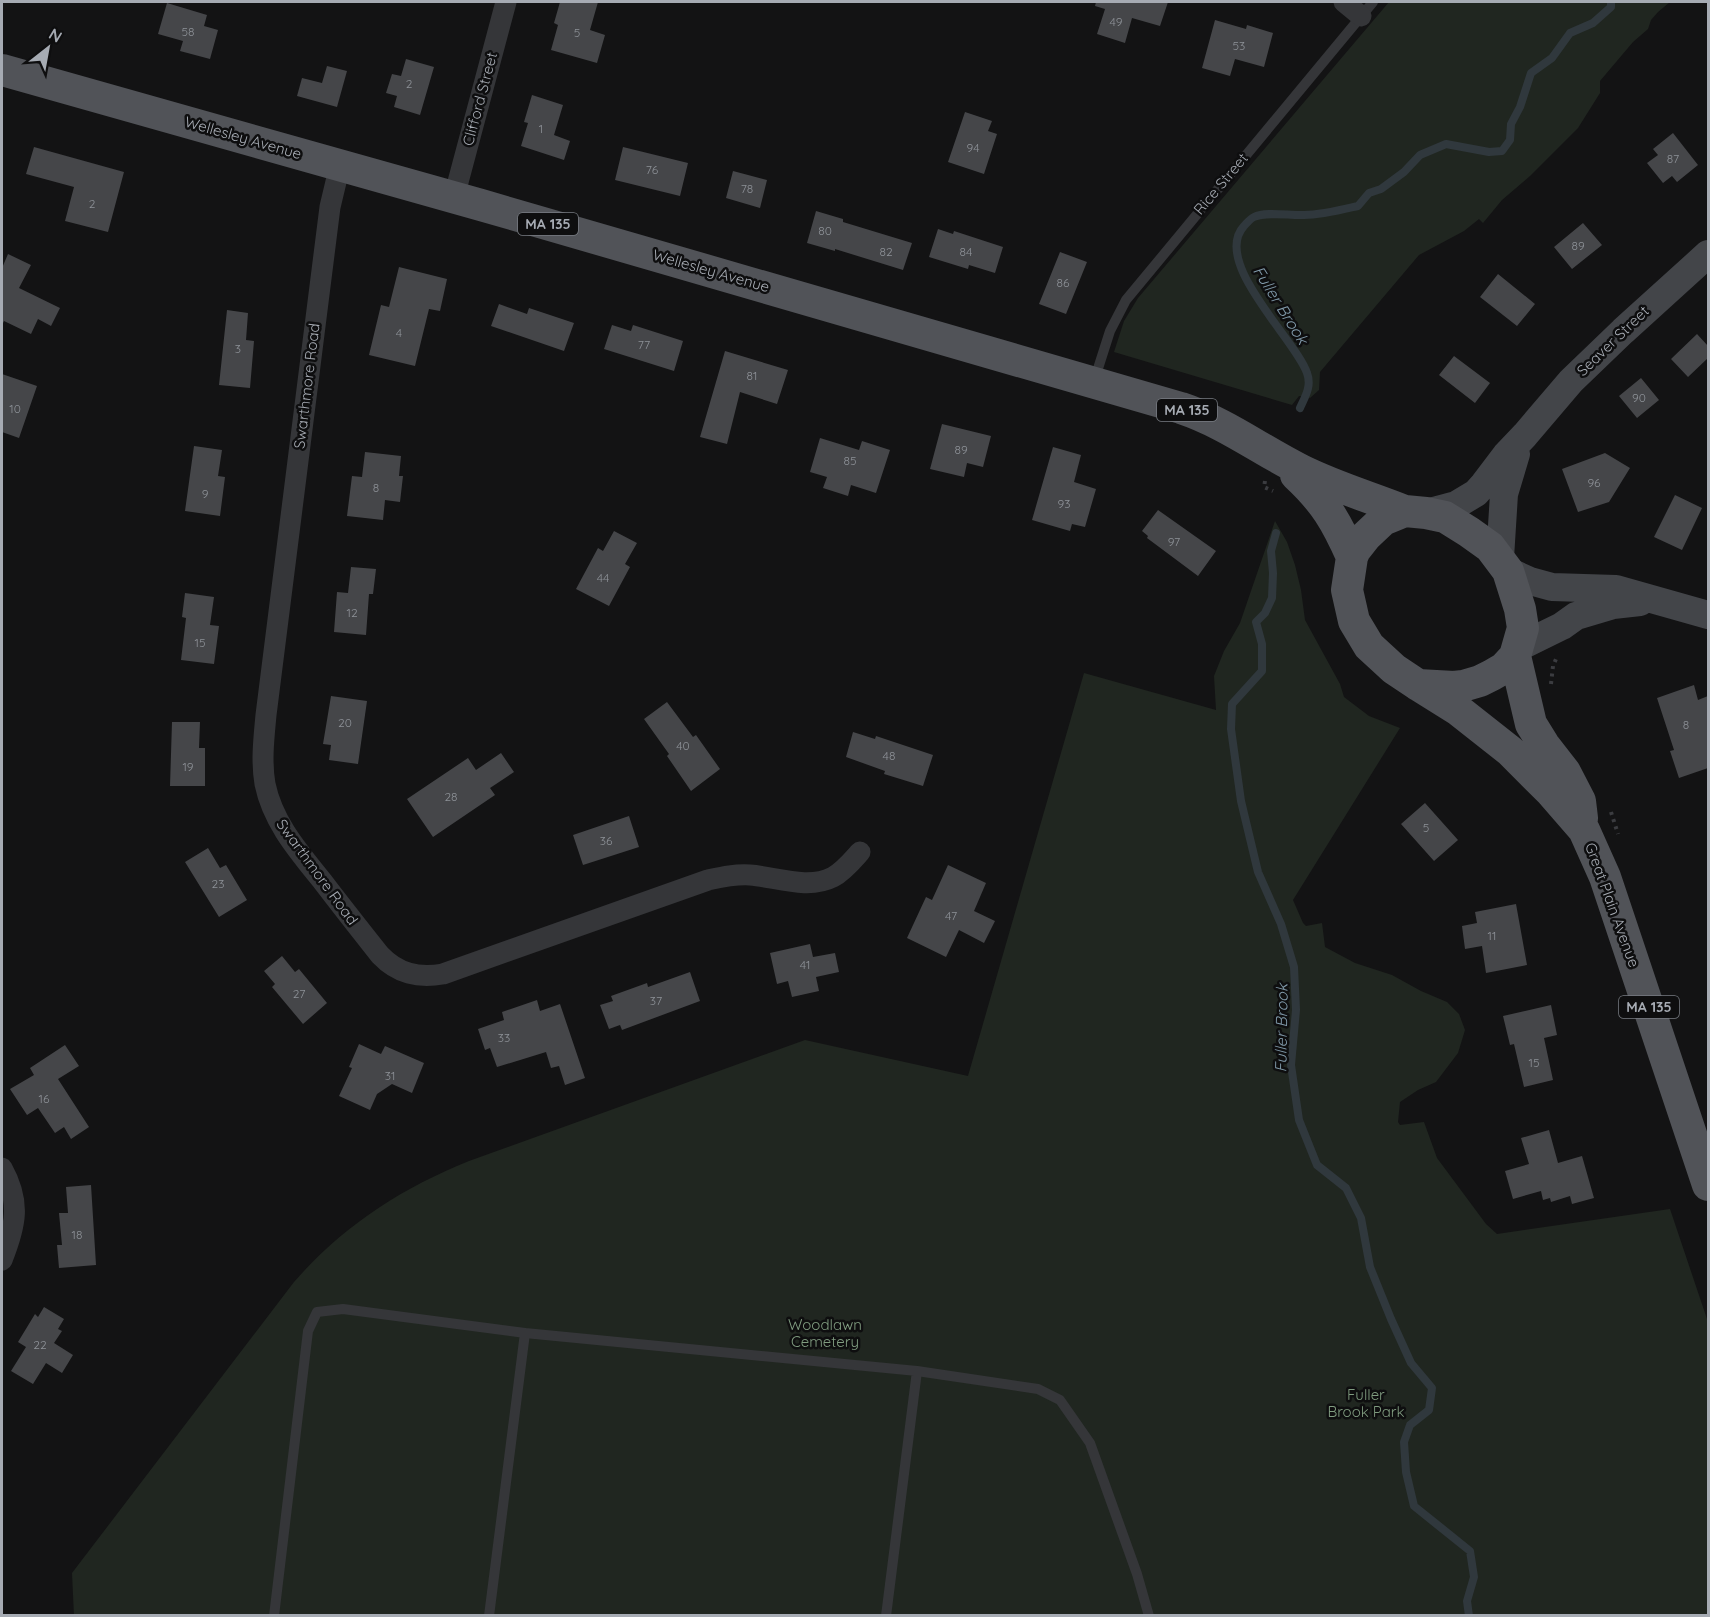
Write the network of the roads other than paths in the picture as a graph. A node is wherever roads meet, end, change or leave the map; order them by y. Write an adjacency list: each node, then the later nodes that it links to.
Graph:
1 (506, 2): 6 (street, Clifford Street)
2 (1344, 2): 3 (street)
3 (1367, 9): 8 (lane, Rice Street)
4 (2, 70): 5 (main road, Wellesley Avenue / MA 135)
5 (340, 165): 6 (main road, Wellesley Avenue / MA 135); 19 (street, Swarthmore Road)
6 (454, 197): 8 (main road, Wellesley Avenue / MA 135)
7 (1708, 254): 9 (street, Seaver Street)
8 (1094, 381): 10 (main road, Wellesley Avenue / MA 135)
9 (1525, 435): 11 (street, Seaver Street); 13 (street, Seaver Street)
10 (1274, 454): 11 (main road, Wellesley Avenue / MA 135); 12 (main road, MA 135)
11 (1415, 512): 12 (main road); 13 (main road, MA 135)
12 (1352, 557): 17 (main road, MA 135)
13 (1504, 565): 14 (street); 16 (main road, MA 135)
14 (1657, 600): 15 (street); 16 (street)
15 (1708, 615)
16 (1516, 652): 17 (main road); 18 (main road, Great Plain Avenue / MA 135)
17 (1418, 684): 18 (main road, Great Plain Avenue / MA 135)
18 (1584, 830): 21 (main road, Great Plain Avenue / MA 135)
19 (861, 852)
20 (2, 1168): 22 (street)
21 (1708, 1185)
22 (2, 1260)
23 (525, 1333): 24 (lane); 25 (lane); 26 (lane)
24 (918, 1371): 27 (lane); 28 (lane)
25 (274, 1616)
26 (489, 1616)
27 (886, 1616)
28 (1149, 1616)

